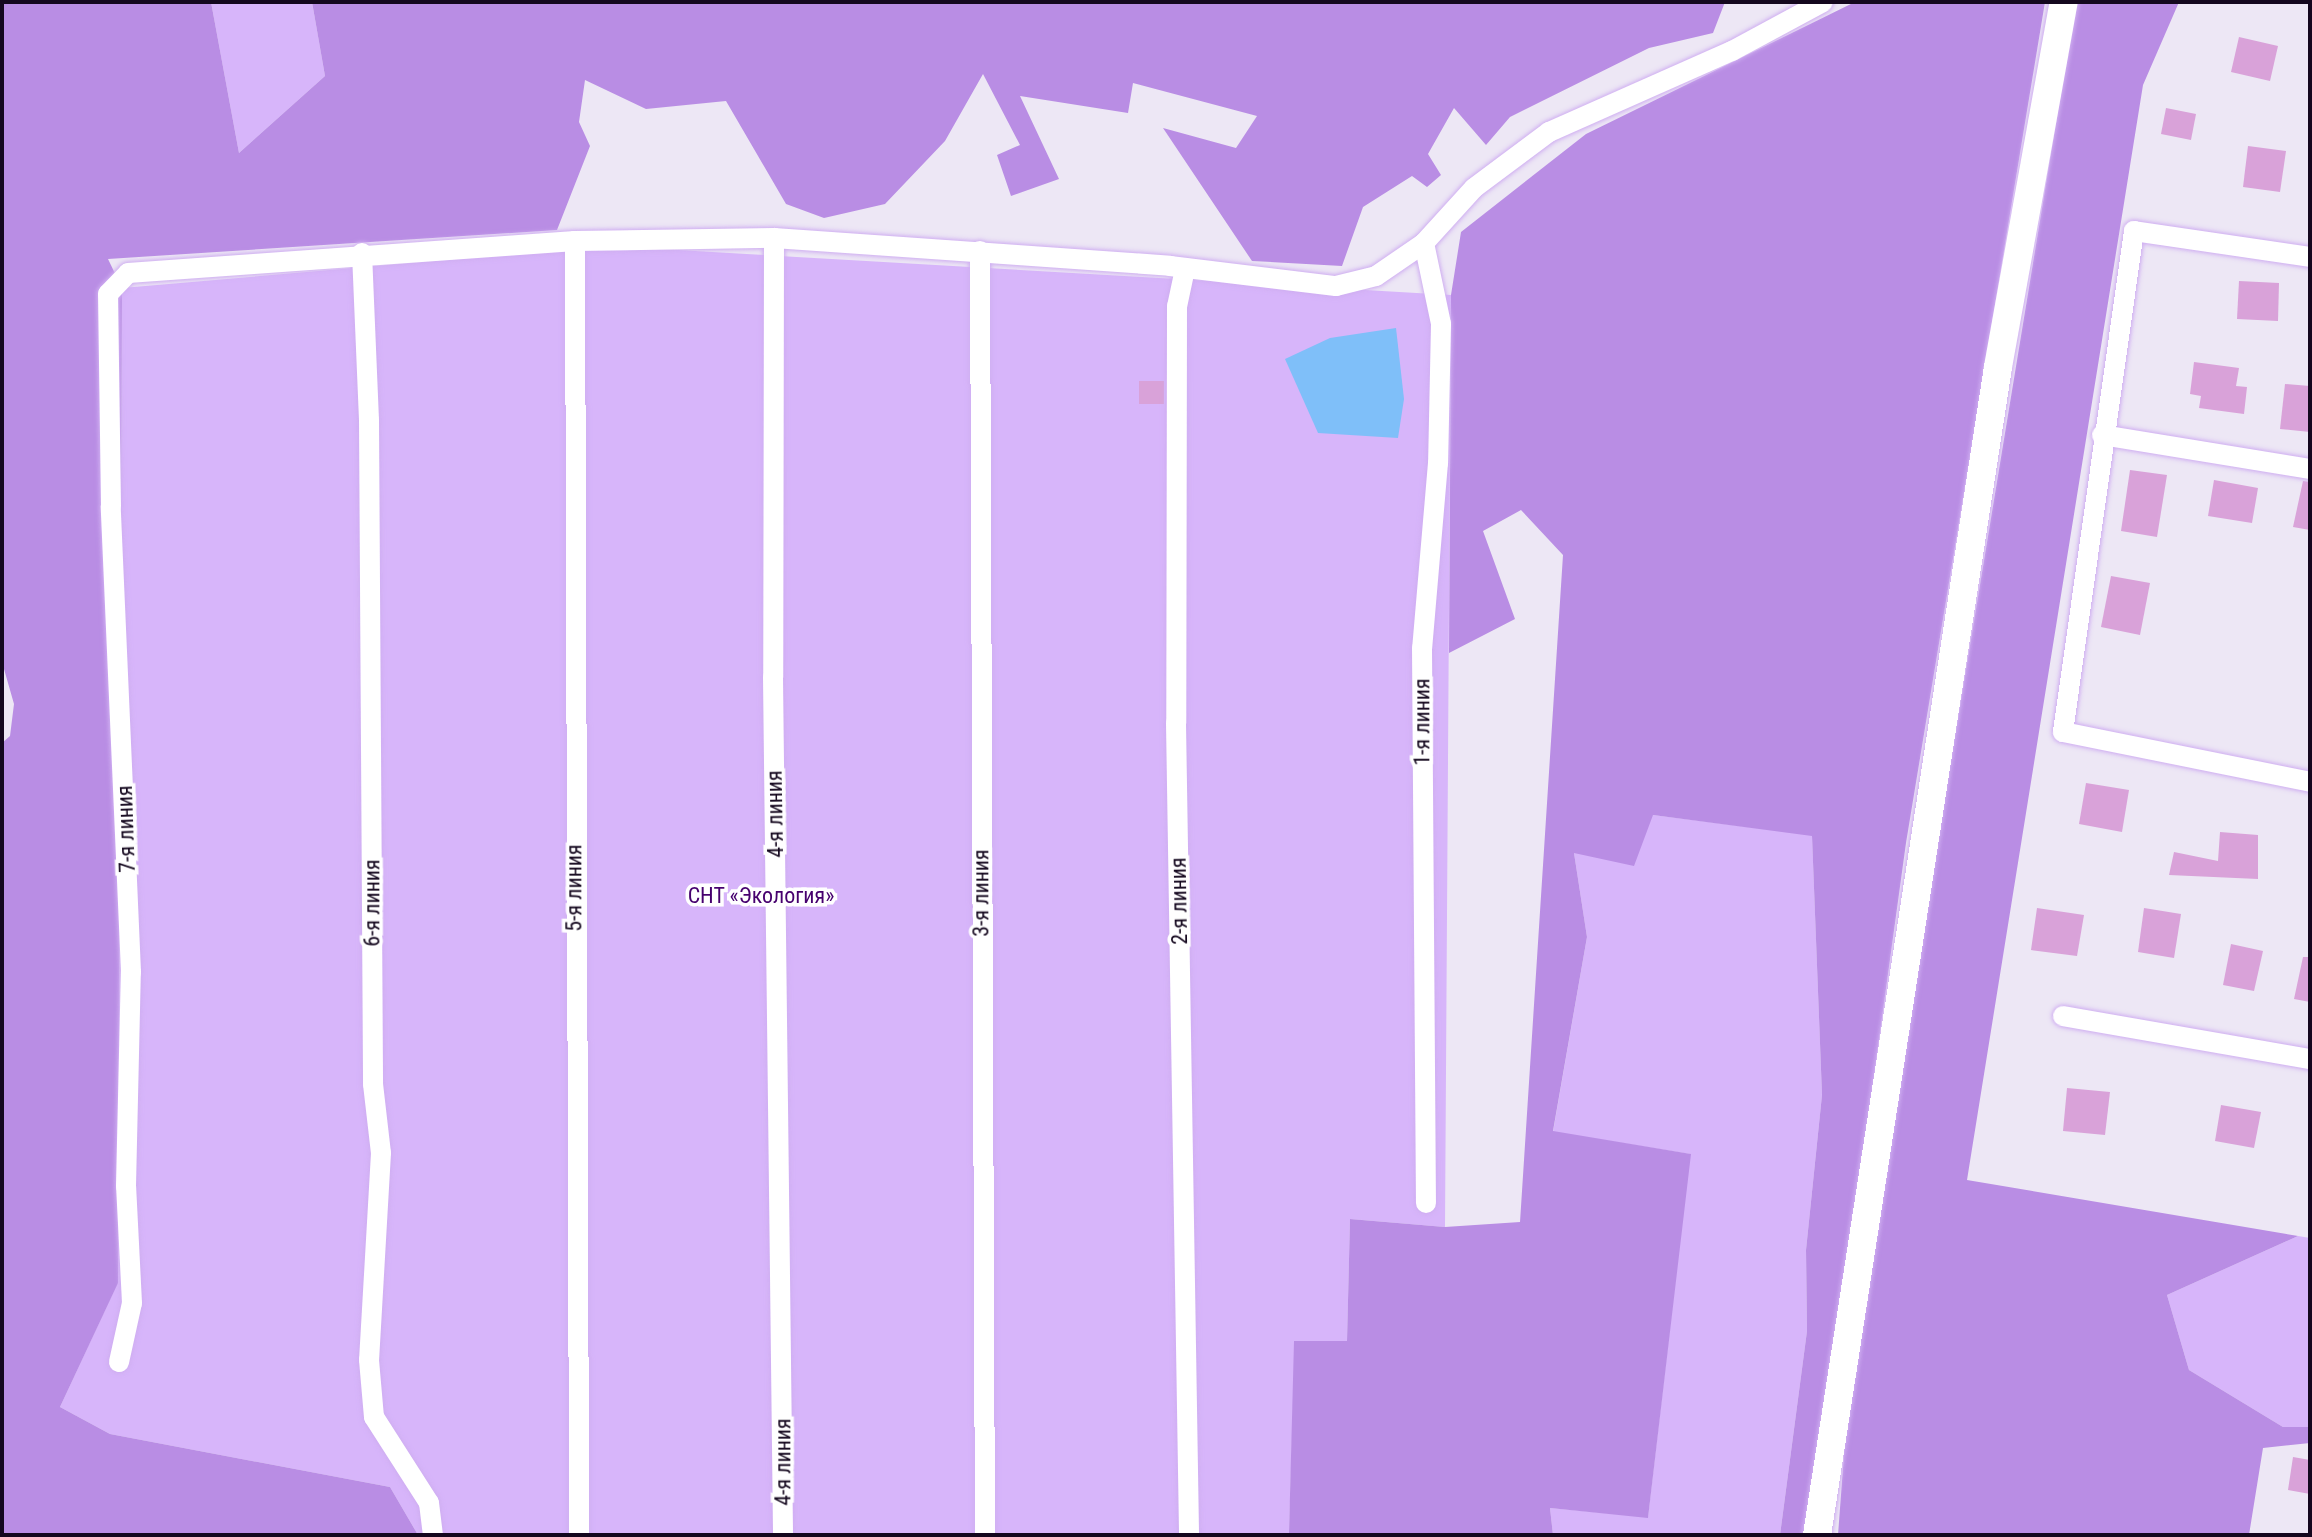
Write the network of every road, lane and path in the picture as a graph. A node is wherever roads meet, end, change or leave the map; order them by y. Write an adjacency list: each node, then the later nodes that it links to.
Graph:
1 (1823, 2): 5 (street)
2 (2064, 2): 22 (main road)
3 (774, 238): 4 (street); 6 (street); 19 (street, 4-я линия)
4 (575, 241): 7 (street); 18 (street, 5-я линия)
5 (1424, 243): 9 (street); 15 (street, 1-я линия)
6 (980, 251): 9 (street); 20 (street, 3-я линия)
7 (362, 253): 16 (street, 7-я линия); 17 (street, 6-я линия)
8 (2310, 257): 10 (street)
9 (1185, 269): 21 (street, 2-я линия)
10 (2102, 435): 11 (street); 12 (street)
11 (2310, 469)
12 (2310, 782)
13 (2063, 1016): 14 (street)
14 (2310, 1059)
15 (1426, 1203)
16 (119, 1362)
17 (433, 1535)
18 (579, 1535)
19 (783, 1535)
20 (985, 1535)
21 (1189, 1535)
22 (1817, 1535)

